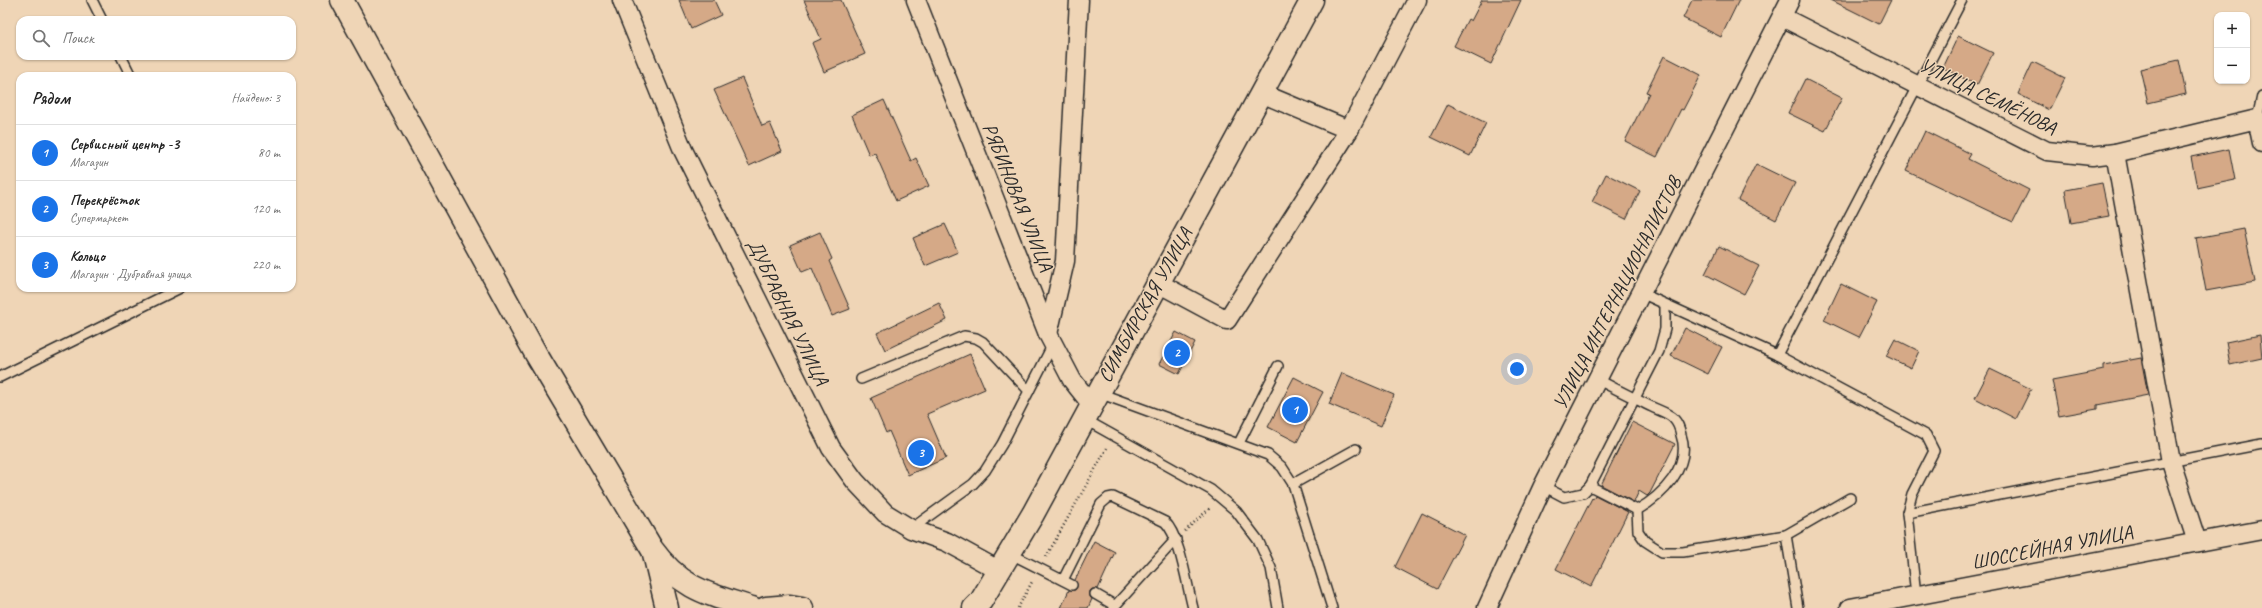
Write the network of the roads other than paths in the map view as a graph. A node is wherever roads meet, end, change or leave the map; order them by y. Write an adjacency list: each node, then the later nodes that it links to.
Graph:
1 (92, 0): 10 (lane)
2 (342, 0): 49 (street)
3 (622, 0): 44 (street, ДУБРАВНАЯ УЛИЦА)
4 (916, 0): 25 (street, РЯБИНОВАЯ УЛИЦА)
5 (1079, 0): 25 (street)
6 (1312, 0): 15 (street, СИМБИРСКАЯ УЛИЦА)
7 (1417, 0): 18 (street)
8 (1790, 0): 11 (street, УЛИЦА ИНТЕРНАЦИОНАЛИСТОВ)
9 (1962, 0): 14 (lane)
10 (100, 16)
11 (1782, 17): 14 (street, УЛИЦА СЕМЁНОВА); 23 (street, УЛИЦА ИНТЕРНАЦИОНАЛИСТОВ)
12 (123, 60): 13 (lane)
13 (129, 72)
14 (1917, 86): 20 (street, УЛИЦА СЕМЁНОВА); 26 (lane)
15 (1261, 93): 18 (street); 21 (street, СИМБИРСКАЯ УЛИЦА)
16 (2262, 96): 17 (lane)
17 (2257, 119): 19 (street); 20 (street, УЛИЦА СЕМЁНОВА)
18 (1349, 130): 21 (street)
19 (2262, 143)
20 (2115, 153): 37 (street)
21 (1158, 283): 33 (street, СИМБИРСКАЯ УЛИЦА)
22 (172, 292): 28 (lane)
23 (1641, 293): 24 (lane); 30 (street, УЛИЦА ИНТЕРНАЦИОНАЛИСТОВ)
24 (1665, 305): 26 (lane); 32 (lane)
25 (1051, 339): 31 (lane); 33 (street, РЯБИНОВАЯ УЛИЦА)
26 (1777, 355): 43 (lane)
27 (1278, 366): 34 (lane)
28 (0, 376)
29 (860, 379): 31 (lane)
30 (1597, 379): 32 (lane); 39 (street, УЛИЦА ИНТЕРНАЦИОНАЛИСТОВ)
31 (1029, 391): 44 (lane)
32 (1634, 398): 40 (lane); 42 (lane)
33 (1091, 405): 34 (lane); 50 (street, СИМБИРСКАЯ УЛИЦА); 62 (lane)
34 (1239, 443): 38 (lane)
35 (2262, 444): 37 (lane)
36 (1356, 449): 38 (lane)
37 (2171, 462): 43 (lane); 48 (street)
38 (1294, 484): 63 (lane)
39 (1543, 486): 40 (lane); 64 (street, УЛИЦА ИНТЕРНАЦИОНАЛИСТОВ)
40 (1590, 486): 42 (lane)
41 (1850, 498): 46 (lane)
42 (1637, 510): 46 (lane)
43 (1907, 513): 54 (lane)
44 (911, 529): 50 (street, ДУБРАВНАЯ УЛИЦА)
45 (2262, 530): 48 (street, ШОССЕЙНАЯ УЛИЦА)
46 (1786, 536): 65 (lane)
47 (1176, 539): 51 (lane); 55 (lane); 61 (lane)
48 (2197, 542): 54 (street, ШОССЕЙНАЯ УЛИЦА)
49 (652, 549): 56 (street); 57 (street)
50 (1004, 562): 51 (lane); 60 (street, СИМБИРСКАЯ УЛИЦА)
51 (1063, 580): 52 (lane)
52 (1072, 585)
53 (1095, 594): 55 (lane)
54 (1916, 595): 66 (street, ШОССЕЙНАЯ УЛИЦА)
55 (1113, 606)
56 (668, 608)
57 (752, 608)
58 (766, 608): 59 (street)
59 (802, 608)
60 (974, 608)
61 (1193, 608)
62 (1278, 608)
63 (1332, 608)
64 (1487, 608)
65 (1798, 608)
66 (1850, 608)

